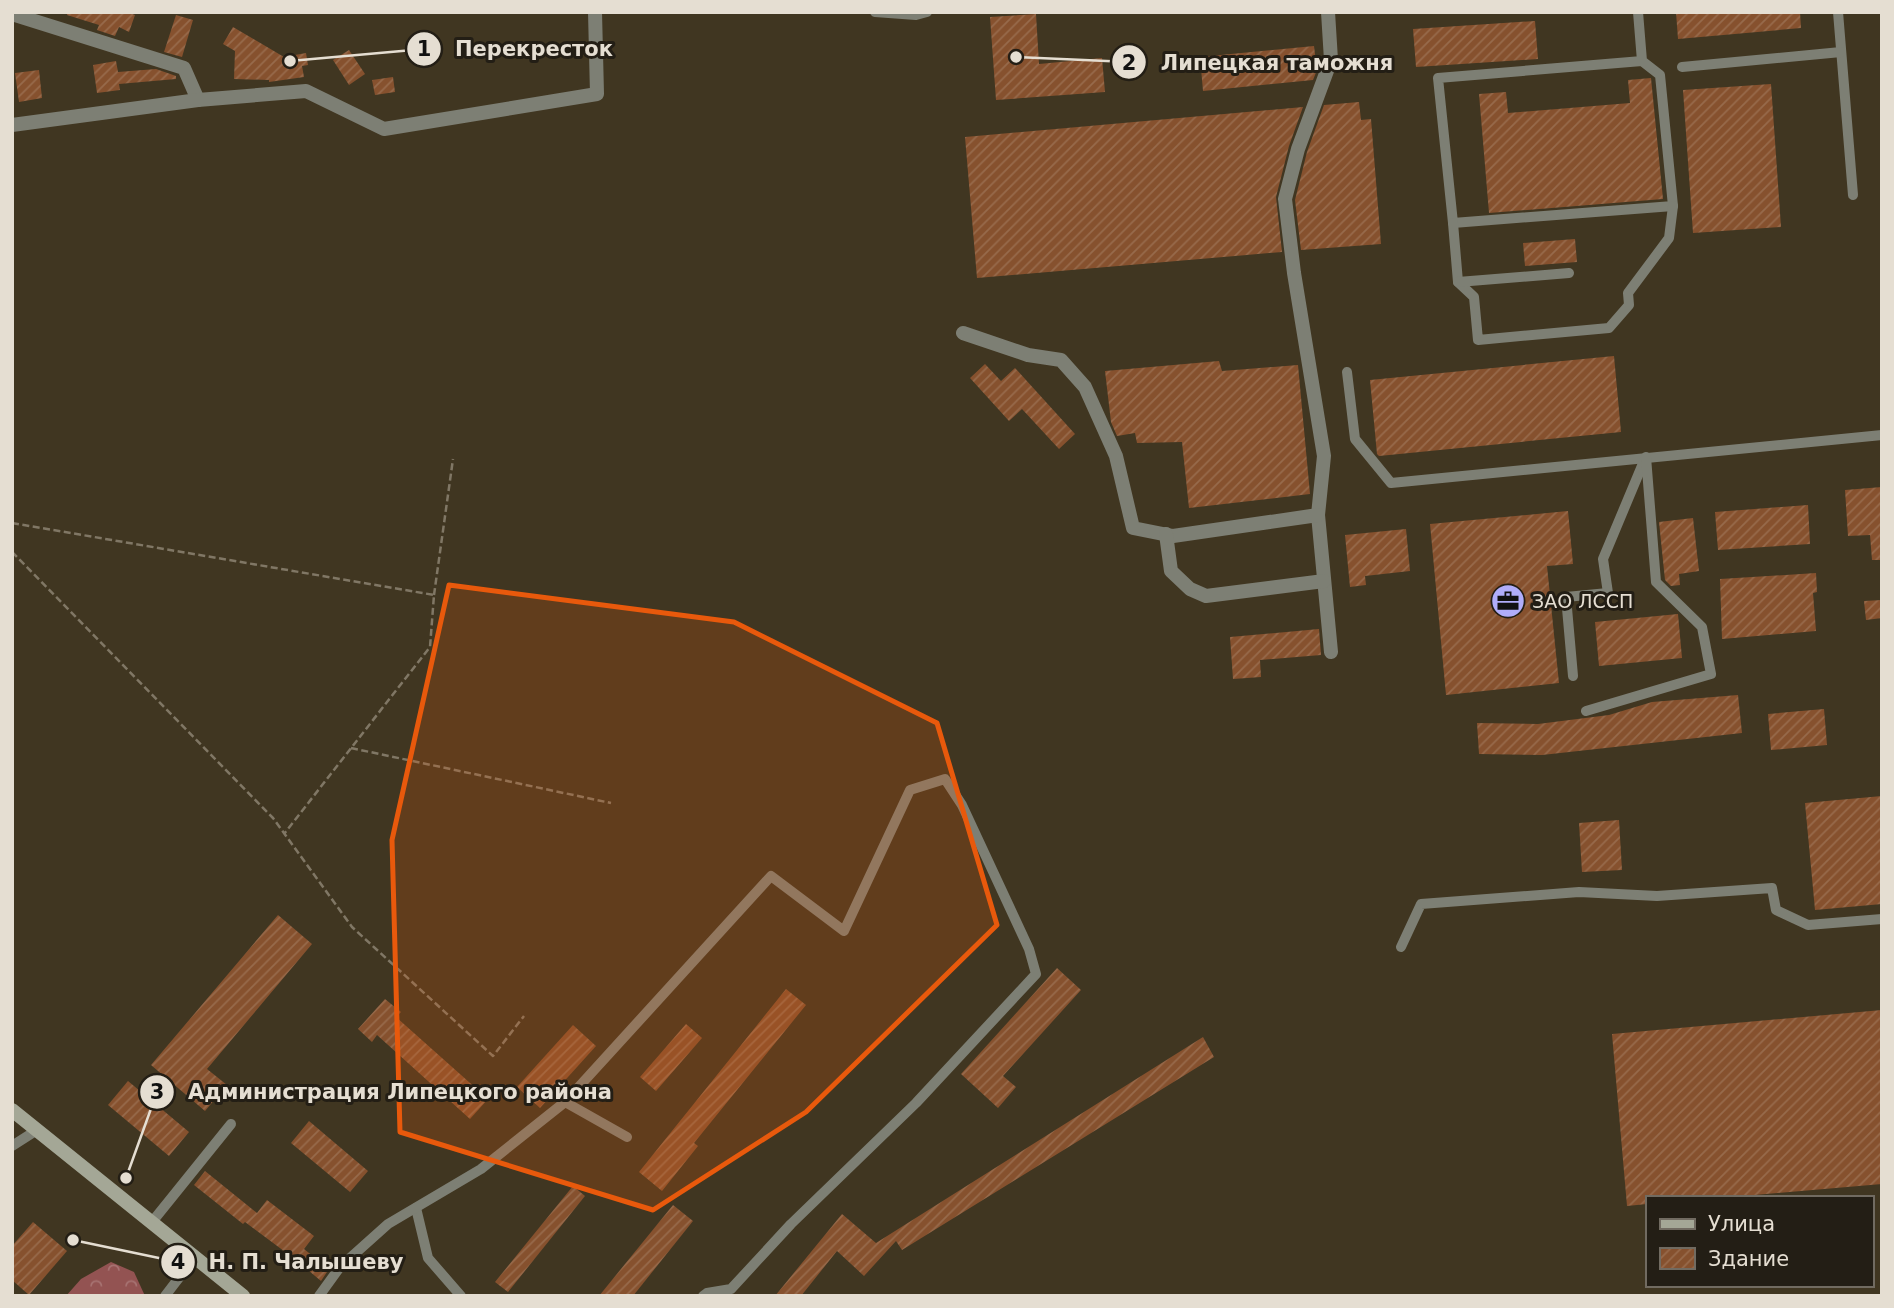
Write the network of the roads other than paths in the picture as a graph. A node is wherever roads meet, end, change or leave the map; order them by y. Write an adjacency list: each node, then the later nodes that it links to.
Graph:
1 (595, 12): 11 (street)
2 (875, 12): 3 (lane)
3 (927, 12)
4 (1328, 12): 22 (street)
5 (1638, 12): 9 (lane)
6 (1838, 12): 8 (lane)
7 (12, 14): 11 (street)
8 (1841, 52): 10 (lane); 13 (lane)
9 (1642, 61): 14 (lane); 15 (lane)
10 (1682, 67)
11 (198, 100): 12 (street)
12 (12, 125)
13 (1853, 195)
14 (1673, 206): 15 (lane); 17 (lane)
15 (1453, 223): 17 (lane)
16 (1569, 273): 17 (lane)
17 (1458, 282)
18 (963, 333): 23 (street)
19 (1347, 372): 21 (lane)
20 (1882, 435): 21 (lane)
21 (1646, 457): 26 (lane); 27 (lane)
22 (1318, 515): 23 (street); 24 (street)
23 (1166, 534): 24 (street)
24 (1324, 581): 25 (street)
25 (1331, 652)
26 (1573, 676)
27 (1586, 711)
28 (1882, 919): 29 (lane)
29 (1401, 947)
30 (565, 1102): 34 (lane); 36 (lane); 43 (lane)
31 (12, 1110): 33 (street)
32 (231, 1124): 37 (lane)
33 (37, 1130): 35 (lane); 37 (street)
34 (627, 1137)
35 (12, 1146)
36 (416, 1208): 41 (lane); 42 (lane)
37 (152, 1222): 38 (street)
38 (195, 1257): 39 (lane); 40 (street)
39 (165, 1296)
40 (243, 1296)
41 (319, 1296)
42 (461, 1296)
43 (703, 1296)

